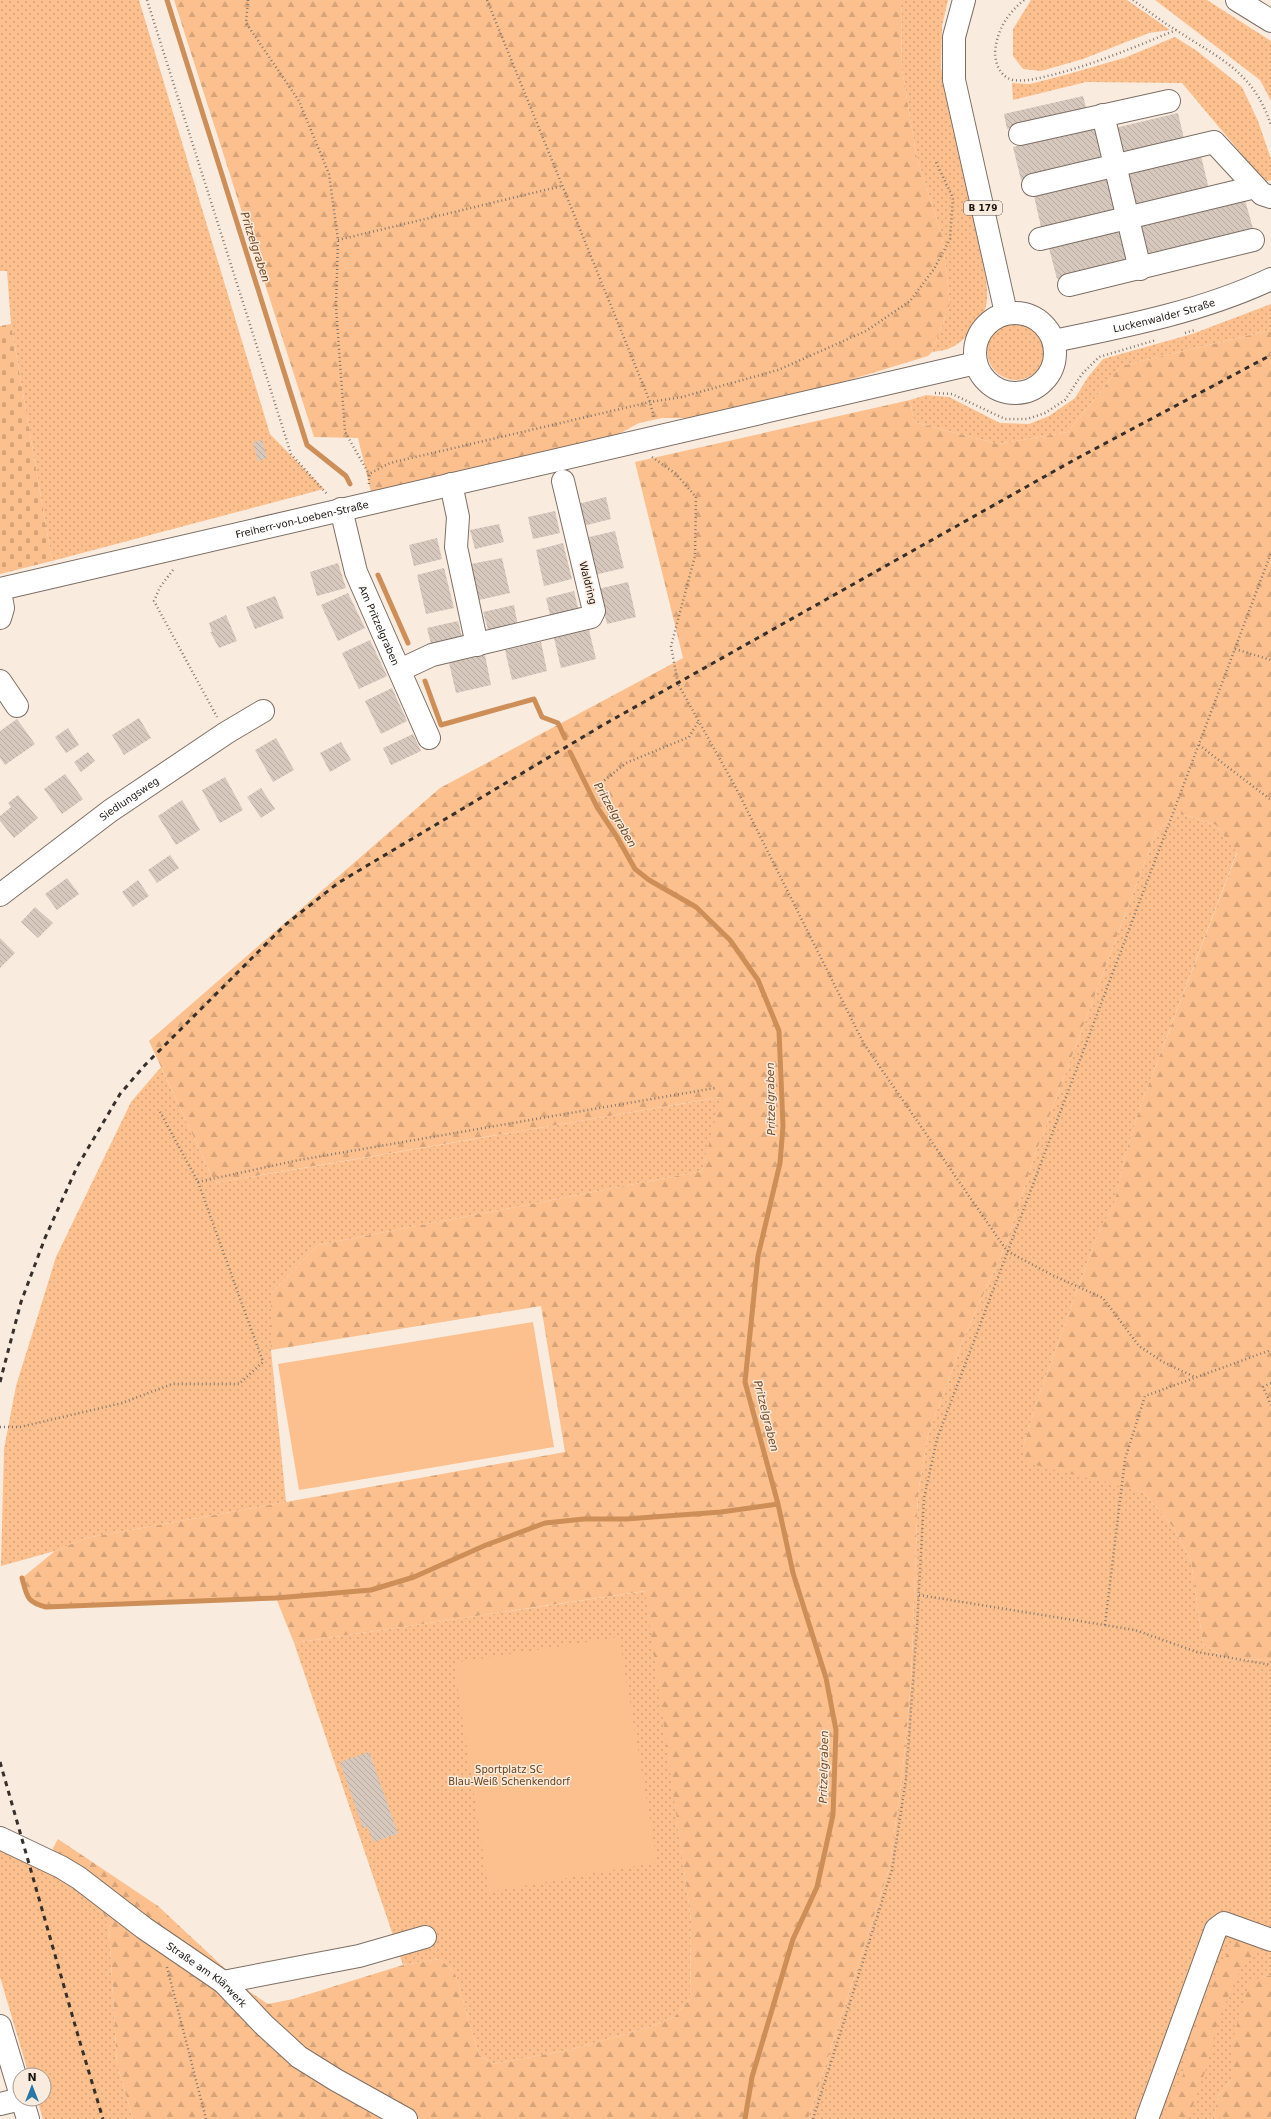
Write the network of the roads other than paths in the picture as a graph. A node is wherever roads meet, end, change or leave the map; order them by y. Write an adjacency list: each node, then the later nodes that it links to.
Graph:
1 (964, 0): 16 (main road, B 179)
2 (1237, 0): 3 (main road)
3 (1271, 21)
4 (1169, 101): 5 (main road)
5 (1103, 115): 6 (main road); 7 (main road)
6 (1020, 134)
7 (1115, 165): 8 (main road); 9 (main road); 10 (main road)
8 (1033, 185)
9 (1263, 192): 10 (main road)
10 (1127, 217): 11 (main road); 13 (main road)
11 (1040, 239)
12 (1253, 240): 13 (main road)
13 (1140, 269): 15 (main road)
14 (1271, 279): 17 (main road, Luckenwalder Straße)
15 (1069, 285)
16 (1006, 313): 17 (main road); 18 (main road)
17 (1054, 341): 18 (main road)
18 (976, 363): 20 (main road, Freiherr-von-Loeben-Straße)
19 (563, 481): 24 (main road, Waldring)
20 (450, 484): 21 (main road, Freiherr-von-Loeben-Straße); 24 (main road)
21 (341, 509): 22 (main road, Freiherr-von-Loeben-Straße); 25 (main road, Am Pritzelgraben)
22 (0, 590): 23 (main road)
23 (0, 618)
24 (477, 645): 25 (main road, Waldring)
25 (400, 670): 29 (main road, Am Pritzelgraben)
26 (0, 682): 27 (main road)
27 (17, 706)
28 (263, 711): 30 (main road, Siedlungsweg)
29 (429, 738)
30 (0, 895)
31 (0, 1838): 34 (main road, Straße am Klärwerk)
32 (425, 1937): 34 (main road)
33 (1271, 1940): 42 (main road)
34 (223, 1982): 41 (main road, Straße am Klärwerk)
35 (0, 2026): 36 (main road)
36 (12, 2067)
37 (12, 2101): 38 (main road)
38 (0, 2104)
39 (24, 2107): 40 (main road)
40 (28, 2119)
41 (406, 2119)
42 (1147, 2119)

